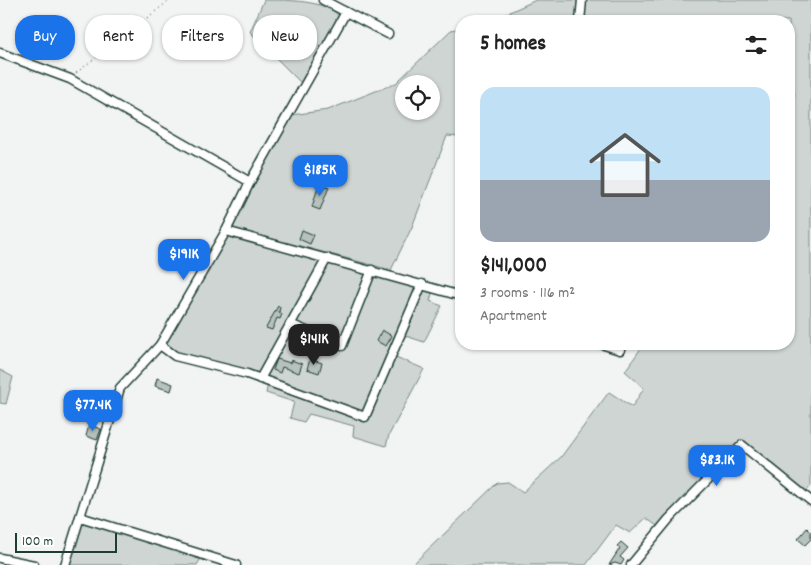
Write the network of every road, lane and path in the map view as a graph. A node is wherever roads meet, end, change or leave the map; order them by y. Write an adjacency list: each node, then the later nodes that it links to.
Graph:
1 (170, 0): 8 (path)
2 (323, 0): 4 (street)
3 (582, 0): 5 (street)
4 (346, 12): 6 (street); 9 (street)
5 (581, 15)
6 (388, 34)
7 (0, 53): 8 (street)
8 (73, 80): 9 (street)
9 (250, 182): 10 (street)
10 (226, 231): 11 (street); 16 (street)
11 (327, 258): 12 (street); 15 (street)
12 (372, 270): 13 (street); 15 (street)
13 (422, 284): 14 (street); 17 (street)
14 (455, 294)
15 (290, 324): 17 (street)
16 (160, 345): 17 (street); 19 (street)
17 (260, 379)
18 (811, 500): 24 (street)
19 (80, 517): 22 (street); 23 (street)
20 (0, 558): 21 (street)
21 (34, 565)
22 (65, 565)
23 (236, 565)
24 (631, 565)

